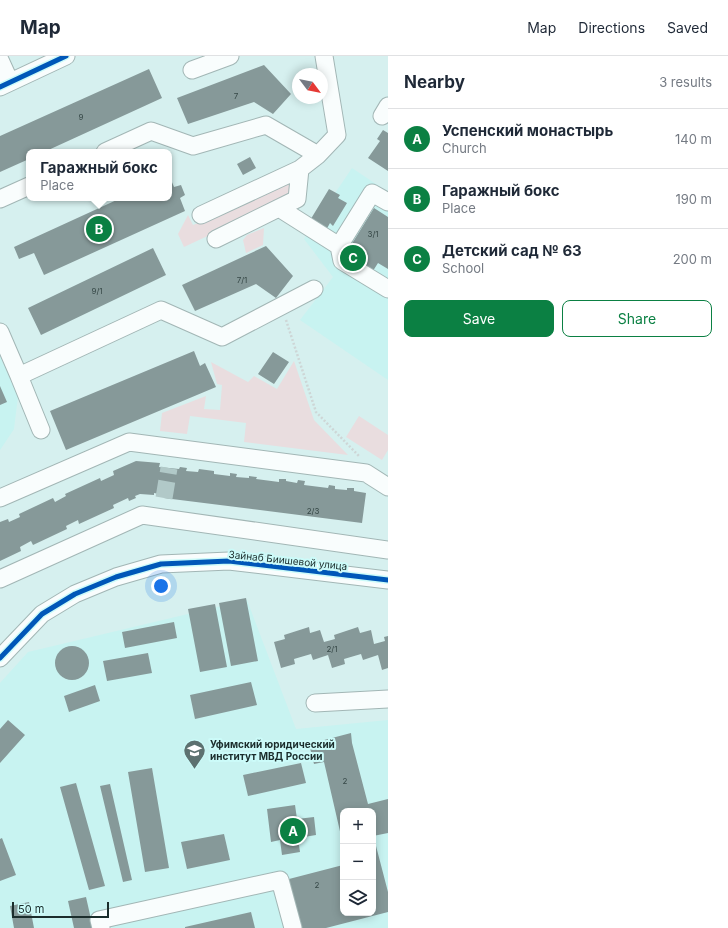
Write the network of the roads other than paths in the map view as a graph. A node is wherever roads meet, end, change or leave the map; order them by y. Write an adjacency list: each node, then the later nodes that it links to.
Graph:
1 (66, 56): 6 (street)
2 (230, 56): 5 (street)
3 (324, 56): 8 (street)
4 (0, 60): 6 (street)
5 (192, 70)
6 (5, 85)
7 (112, 149): 8 (street)
8 (318, 155): 9 (street)
9 (300, 170): 13 (street); 14 (street)
10 (26, 187): 11 (street)
11 (0, 199)
12 (388, 202): 16 (street)
13 (279, 208): 15 (street); 16 (street)
14 (201, 215)
15 (216, 238)
16 (339, 246): 18 (street)
17 (314, 289): 20 (street)
18 (388, 289)
19 (0, 332): 20 (street)
20 (19, 376): 21 (street)
21 (41, 430)
22 (388, 487): 23 (street)
23 (0, 498)
24 (388, 550): 25 (street)
25 (0, 579)
26 (388, 580): 27 (street, Зайнаб Биишевой улица)
27 (0, 658)
28 (388, 698): 29 (street)
29 (315, 703)
30 (101, 928): 31 (street)
31 (293, 928)

